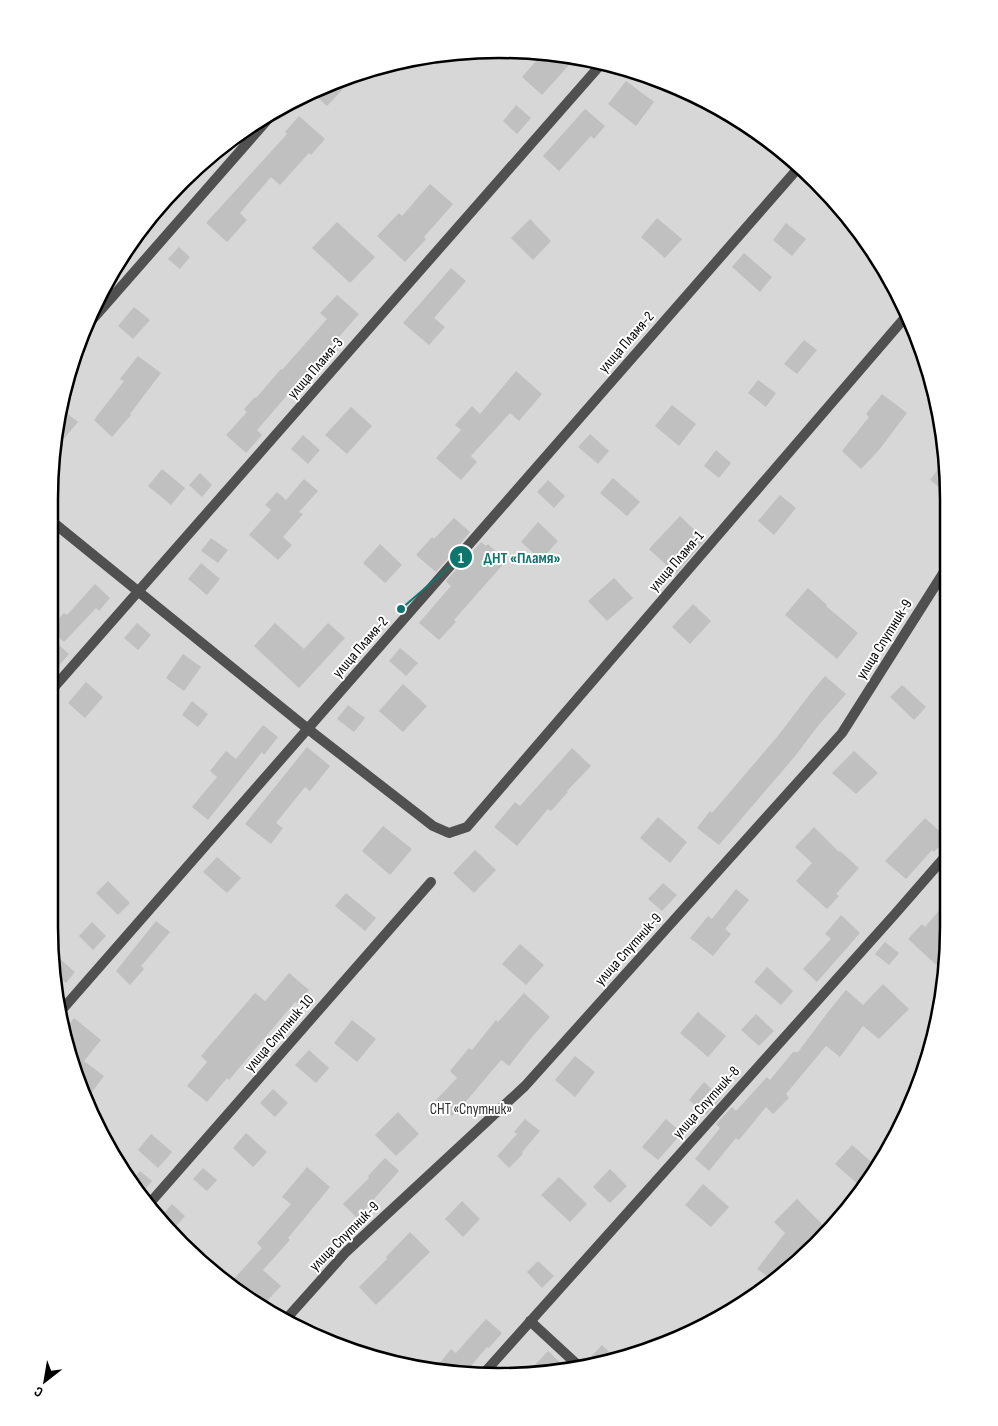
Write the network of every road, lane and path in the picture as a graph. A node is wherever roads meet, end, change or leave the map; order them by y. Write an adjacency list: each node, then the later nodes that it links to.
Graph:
1 (597, 69): 8 (street, улица Пламя-3)
2 (260, 128): 4 (street)
3 (795, 172): 10 (street, улица Пламя-2)
4 (100, 311)
5 (903, 320): 10 (street, улица Пламя-1)
6 (58, 526): 8 (street)
7 (940, 578): 15 (street, улица Спутник-9)
8 (138, 591): 9 (street, улица Пламя-3); 10 (street)
9 (58, 683)
10 (308, 729): 13 (street, улица Пламя-2)
11 (940, 862): 16 (street, улица Спутник-8)
12 (432, 882): 14 (street, улица Спутник-10)
13 (65, 1006)
14 (152, 1200)
15 (290, 1315)
16 (530, 1321): 17 (street); 18 (street, улица Спутник-8)
17 (574, 1362)
18 (489, 1368)

